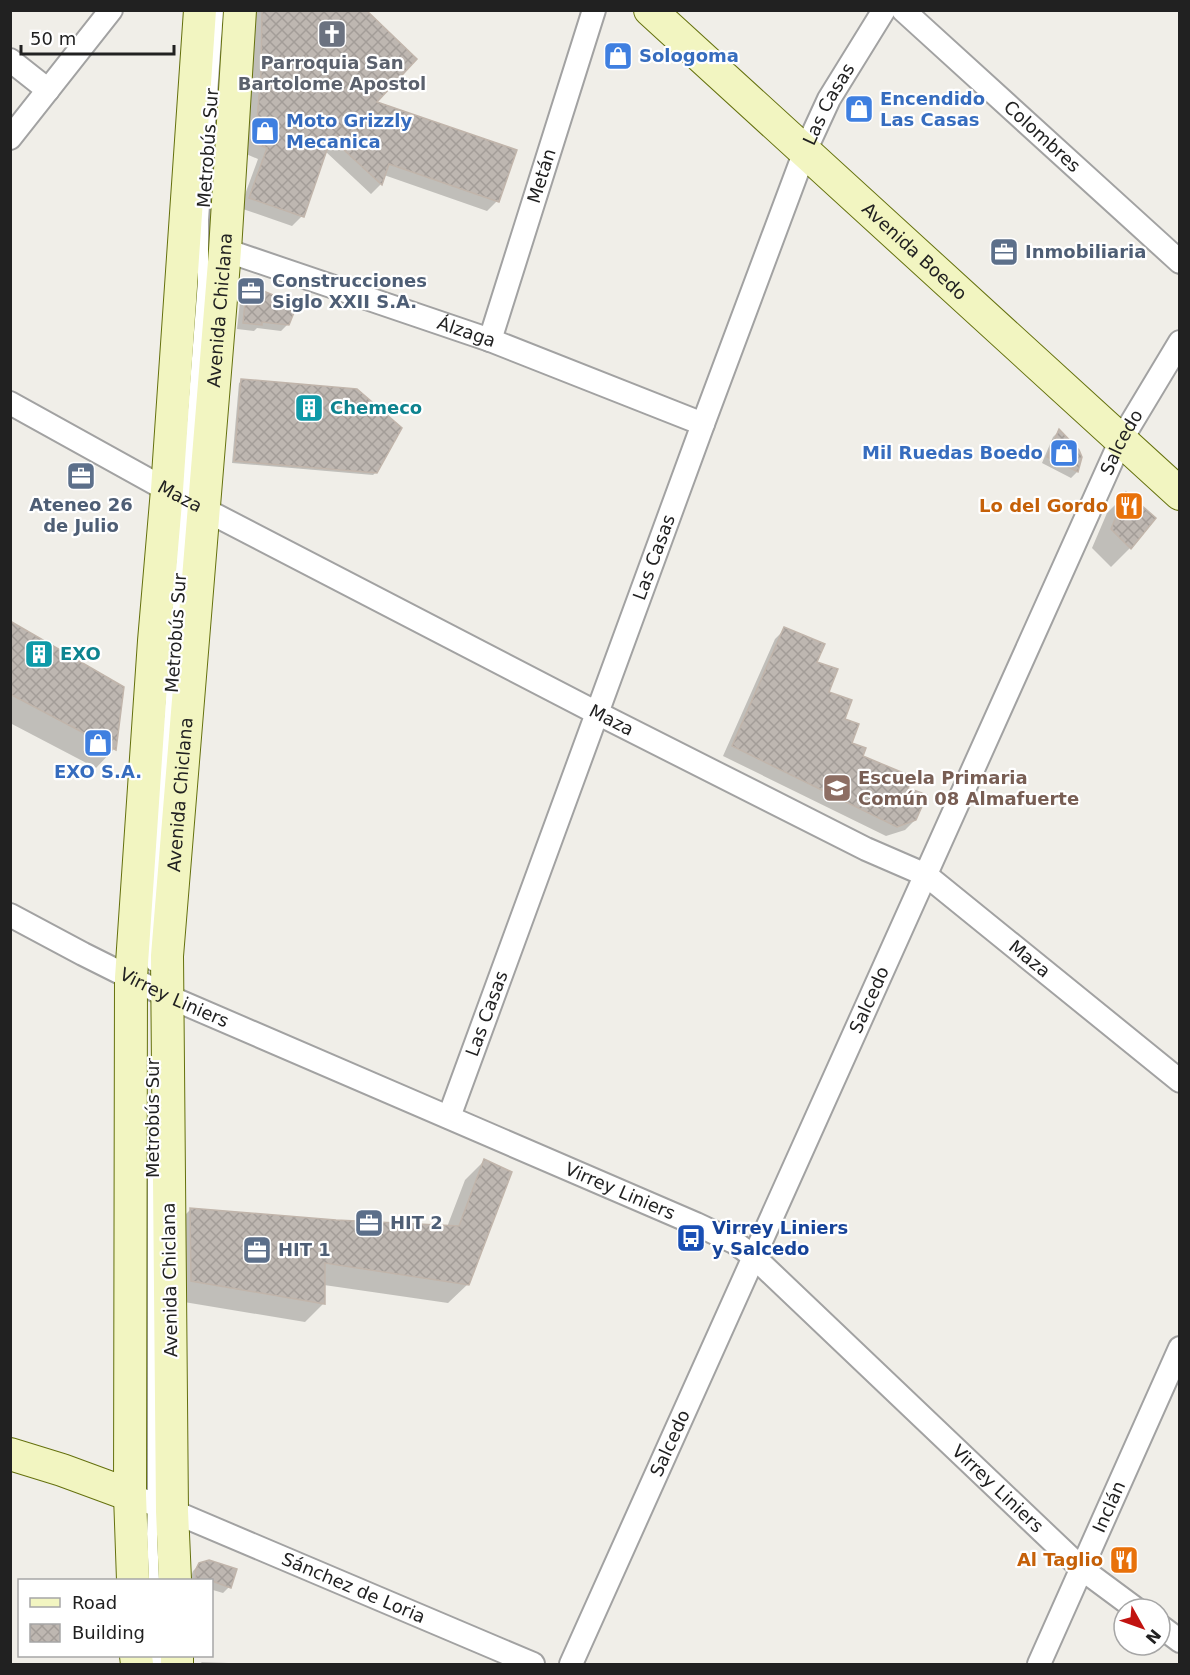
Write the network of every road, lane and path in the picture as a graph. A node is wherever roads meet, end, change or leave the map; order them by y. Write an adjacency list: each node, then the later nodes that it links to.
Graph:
1 (111, 10): 10 (street)
2 (200, 10): 21 (main road, Avenida Chiclana)
3 (218, 10): 21 (lane, Metrobús Sur)
4 (240, 10): 13 (main road, Avenida Chiclana)
5 (594, 10): 15 (street, Metán)
6 (650, 10): 12 (main road, Avenida Boedo)
7 (884, 10): 12 (street, Las Casas)
8 (903, 10): 14 (street, Colombres)
9 (10, 60): 10 (street)
10 (48, 90): 11 (street)
11 (10, 138)
12 (806, 152): 18 (street, Las Casas); 19 (main road, Avenida Boedo)
13 (225, 250): 15 (street, Álzaga); 21 (main road, Avenida Chiclana)
14 (1179, 262)
15 (490, 340): 18 (street, Álzaga)
16 (1179, 342): 19 (street, Salcedo)
17 (10, 403): 21 (street, Maza)
18 (703, 423): 22 (street, Las Casas)
19 (1121, 440): 20 (main road, Avenida Boedo); 23 (street, Salcedo)
20 (1179, 494)
21 (185, 500): 22 (street, Maza); 25 (main road, Avenida Chiclana)
22 (597, 713): 23 (street, Maza); 27 (street, Las Casas)
23 (926, 875): 26 (street, Maza); 29 (street, Salcedo)
24 (10, 915): 25 (street, Virrey Liniers)
25 (151, 990): 27 (street, Virrey Liniers); 32 (main road, Avenida Chiclana); 32 (main road, Avenida Chiclana)
26 (1179, 1081)
27 (449, 1117): 29 (street, Virrey Liniers)
28 (153, 1124): 32 (lane, Metrobús Sur)
29 (753, 1256): 33 (street, Virrey Liniers); 39 (street, Salcedo)
30 (1179, 1348): 33 (street, Inclán)
31 (10, 1454): 32 (main road)
32 (152, 1503): 34 (main road, Avenida Chiclana); 35 (lane, Metrobús Sur); 36 (main road, Avenida Chiclana); 38 (street, Sánchez de Loria)
33 (1082, 1569): 37 (street, Virrey Liniers); 40 (street, Inclán)
34 (133, 1579)
35 (154, 1579)
36 (174, 1579)
37 (1120, 1597)
38 (533, 1665)
39 (571, 1665)
40 (1039, 1665)

